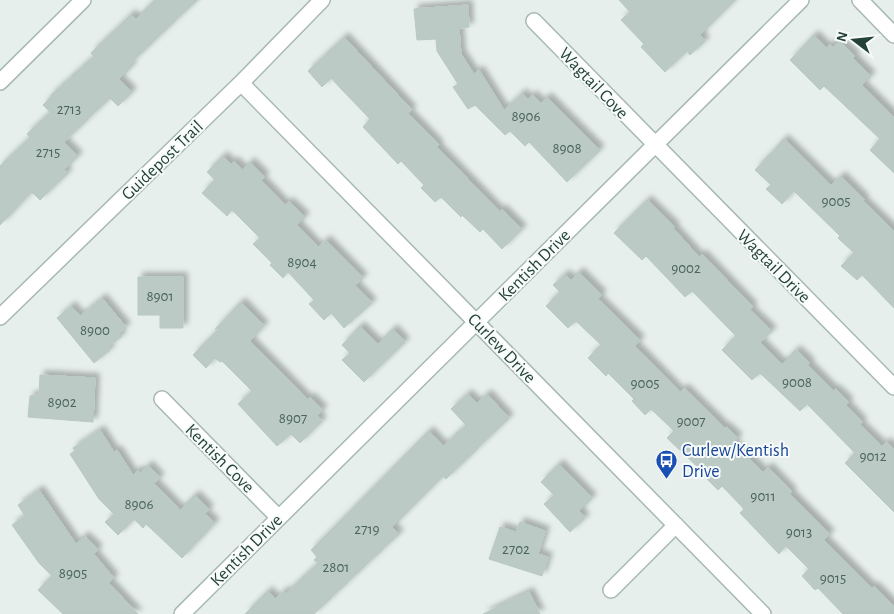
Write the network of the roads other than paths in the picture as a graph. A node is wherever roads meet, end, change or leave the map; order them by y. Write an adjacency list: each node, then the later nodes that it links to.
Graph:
1 (83, 0): 7 (street)
2 (322, 0): 8 (street, Guidepost Trail)
3 (801, 0): 9 (street, Kentish Drive)
4 (860, 0): 6 (street)
5 (534, 20): 9 (street, Wagtail Cove)
6 (894, 35)
7 (0, 82)
8 (241, 83): 10 (street, Guidepost Trail); 11 (street, Curlew Drive)
9 (655, 144): 11 (street, Kentish Drive); 12 (street, Wagtail Drive)
10 (0, 317)
11 (477, 322): 14 (street, Kentish Drive); 15 (street, Curlew Drive)
12 (894, 387)
13 (162, 399): 14 (street, Kentish Cove)
14 (278, 517): 17 (street, Kentish Drive)
15 (676, 525): 16 (street); 18 (street, Curlew Drive)
16 (611, 590)
17 (182, 614)
18 (763, 614)

